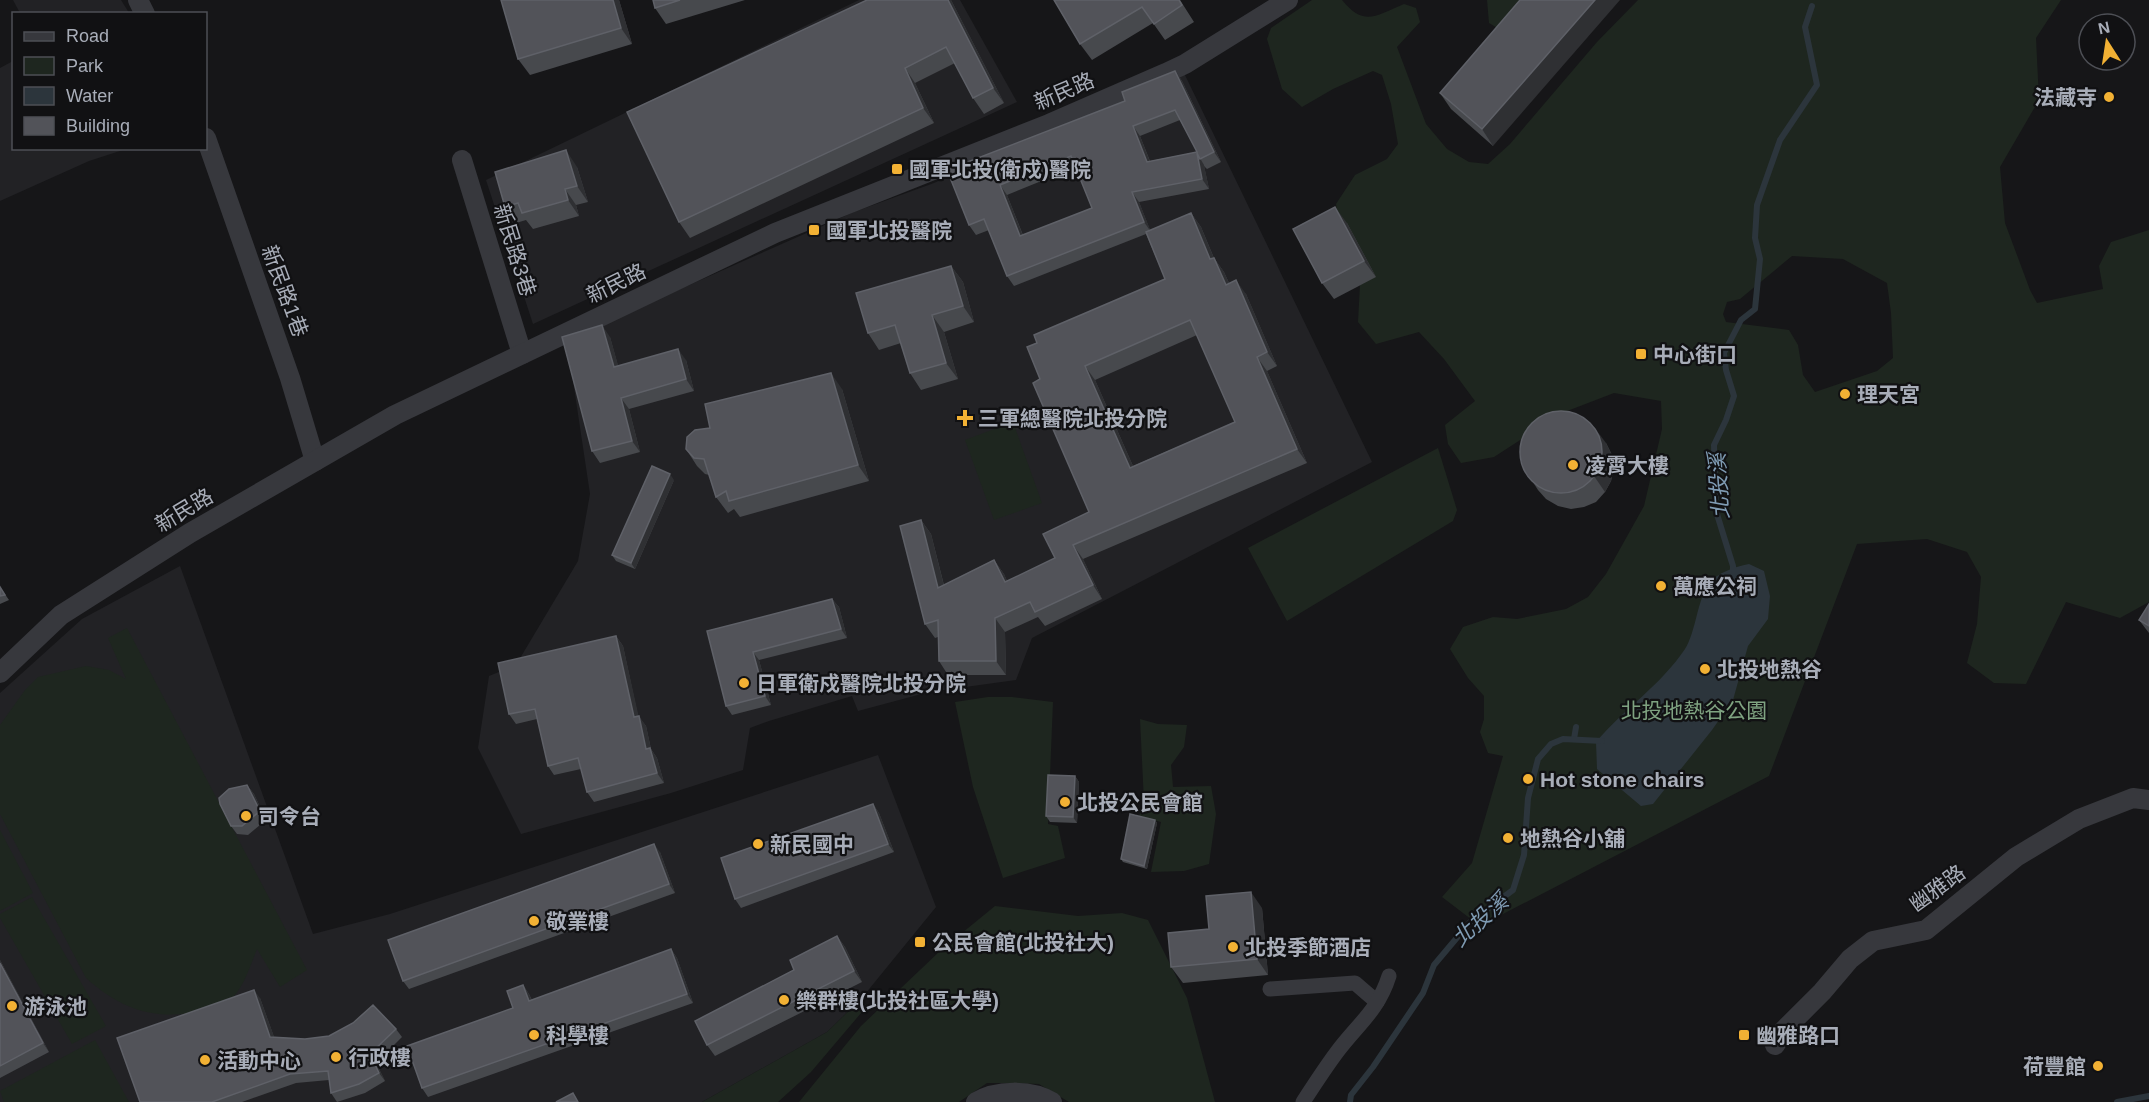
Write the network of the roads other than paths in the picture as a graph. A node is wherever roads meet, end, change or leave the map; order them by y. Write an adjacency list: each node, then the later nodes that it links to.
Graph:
1 (1288, 0): 4 (street, 新民路)
2 (207, 141): 5 (street, 新民路1巷)
3 (462, 160): 4 (street, 新民路3巷)
4 (522, 354): 5 (street, 新民路)
5 (315, 461): 6 (street, 新民路)
6 (0, 673)
7 (2149, 800): 11 (street, 幽雅路)
8 (1389, 976): 10 (street)
9 (1270, 989): 10 (street)
10 (1377, 1002): 14 (street)
11 (1775, 1045)
12 (975, 1102): 13 (street)
13 (1052, 1102)
14 (1303, 1102)

